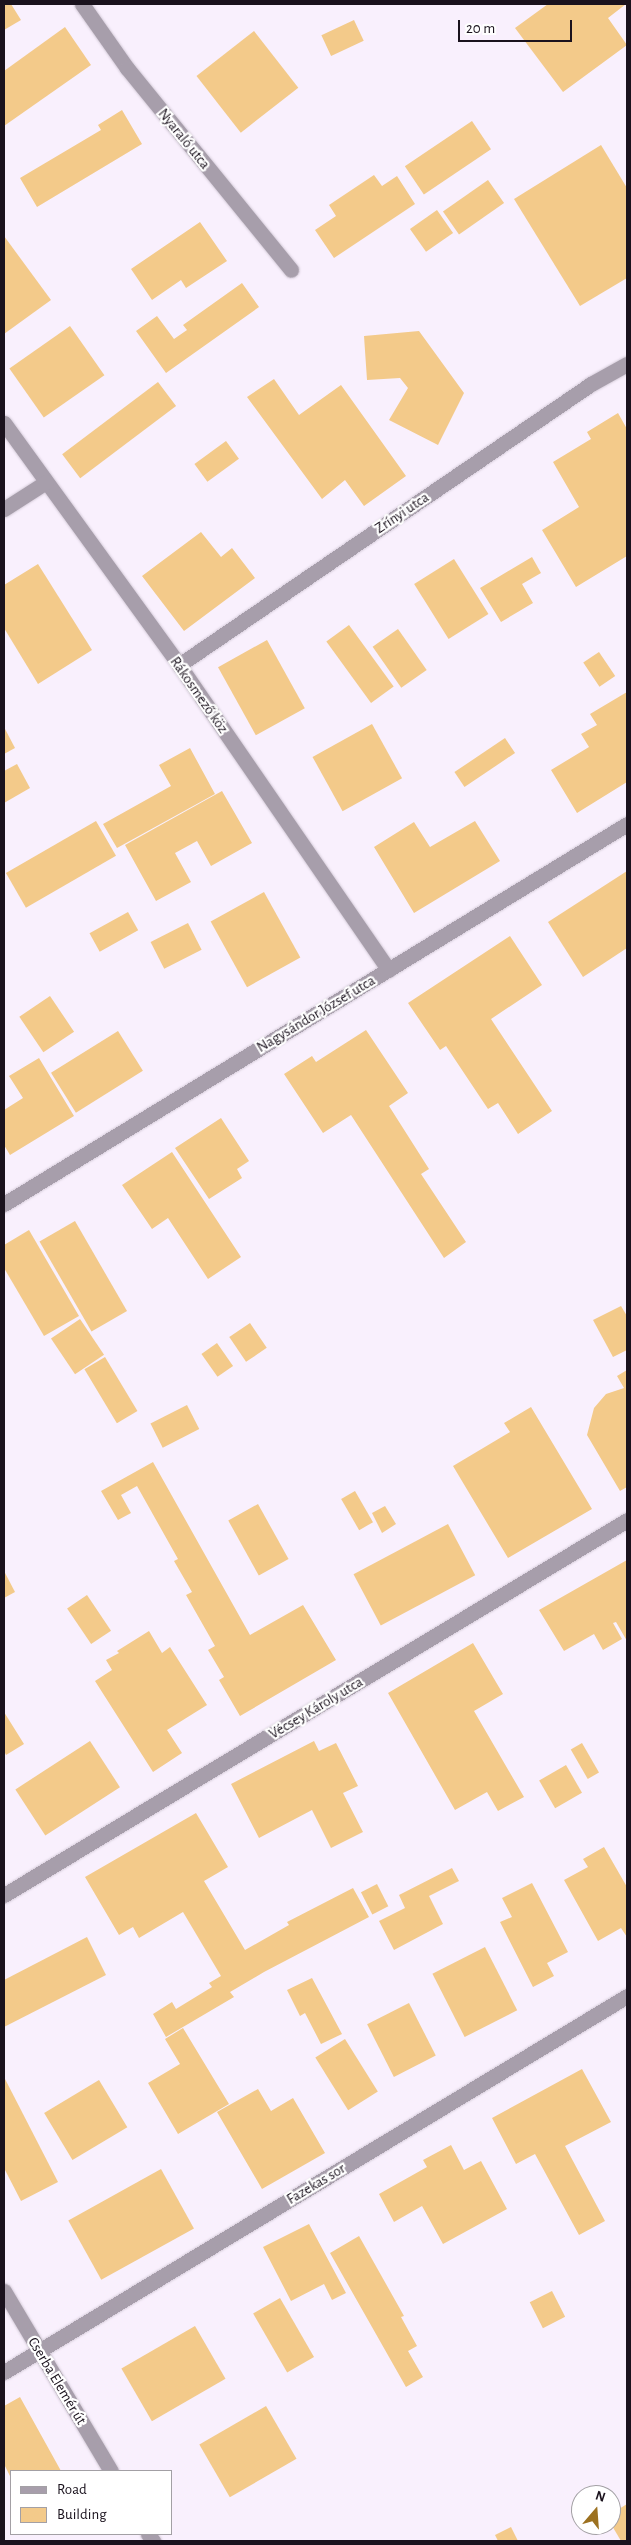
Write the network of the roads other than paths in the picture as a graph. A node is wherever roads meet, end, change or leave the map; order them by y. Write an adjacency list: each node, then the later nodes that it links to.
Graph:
1 (82, 4): 2 (street, Nyaraló utca)
2 (291, 270)
3 (627, 364): 7 (street, Zrínyi utca)
4 (4, 423): 5 (street, Rákosmező köz)
5 (46, 482): 6 (street); 7 (street, Rákosmező köz)
6 (4, 509)
7 (179, 665): 9 (street, Rákosmező köz)
8 (627, 824): 9 (street, Nagysándor József utca)
9 (389, 970): 10 (street, Nagysándor József utca)
10 (4, 1204)
11 (627, 1520): 12 (street, Vécsey Károly utca)
12 (4, 1895)
13 (627, 1996): 15 (street, Fazekas sor)
14 (4, 2291): 15 (street, Cserba Elemér út)
15 (38, 2351): 16 (street, Fazekas sor); 17 (street, Cserba Elemér út)
16 (4, 2372)
17 (109, 2470)

